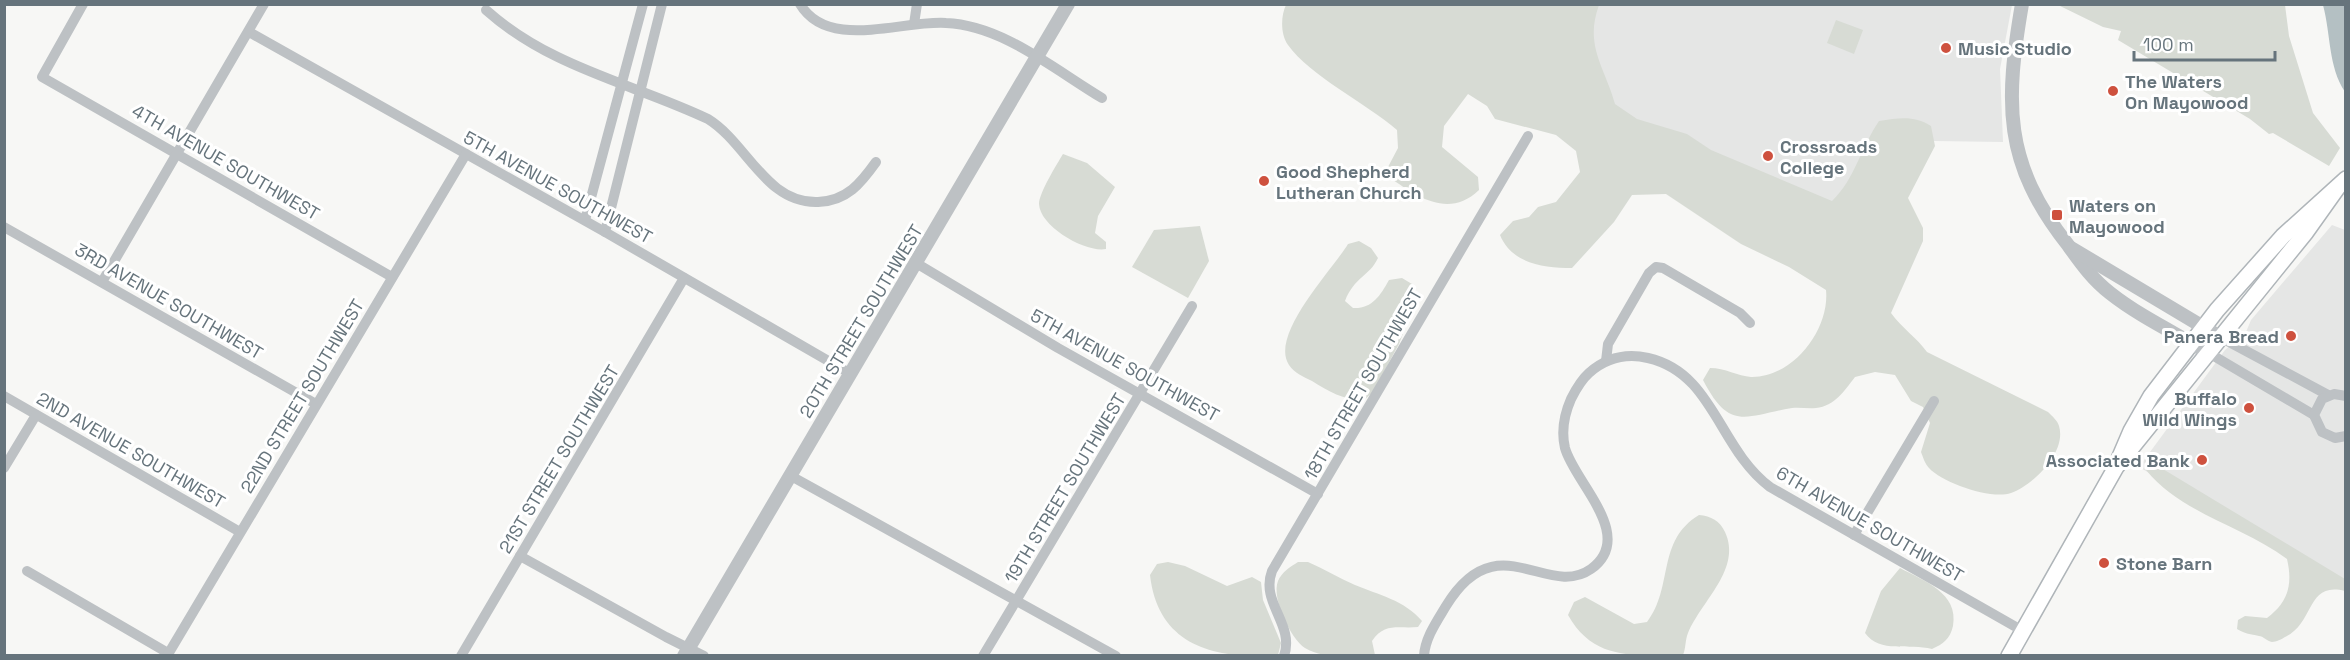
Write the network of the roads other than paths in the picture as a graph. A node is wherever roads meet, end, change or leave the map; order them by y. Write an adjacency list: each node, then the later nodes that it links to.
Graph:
1 (83, 4): 17 (street, 4TH AVENUE SOUTHWEST)
2 (264, 4): 11 (street)
3 (643, 4): 13 (street)
4 (662, 4): 14 (street)
5 (800, 4): 10 (street)
6 (917, 4): 10 (street)
7 (1068, 4): 12 (street, 20TH STREET SOUTHWEST)
8 (2022, 4): 24 (street)
9 (486, 10): 13 (street)
10 (914, 24): 12 (street)
11 (249, 32): 17 (street); 18 (street, 5TH AVENUE SOUTHWEST)
12 (1037, 59): 15 (street); 25 (street, 20TH STREET SOUTHWEST)
13 (621, 85): 14 (street); 21 (street)
14 (639, 91): 19 (street); 23 (street)
15 (1102, 98)
16 (1528, 136): 49 (street, 18TH STREET SOUTHWEST)
17 (179, 153): 26 (street, 4TH AVENUE SOUTHWEST); 28 (street)
18 (466, 154): 21 (street, 5TH AVENUE SOUTHWEST); 26 (street, 22ND STREET SOUTHWEST)
19 (876, 162)
20 (2342, 183): 31 (main road); 32 (main road)
21 (585, 220): 23 (street, 5TH AVENUE SOUTHWEST)
22 (4, 227): 28 (street, 3RD AVENUE SOUTHWEST)
23 (605, 232): 27 (street, 5TH AVENUE SOUTHWEST)
24 (2069, 247): 31 (street); 33 (street)
25 (916, 263): 36 (street, 20TH STREET SOUTHWEST); 37 (street, 5TH AVENUE SOUTHWEST)
26 (392, 278): 42 (street, 22ND STREET SOUTHWEST)
27 (684, 278): 36 (street, 5TH AVENUE SOUTHWEST); 52 (street, 21ST STREET SOUTHWEST)
28 (102, 282): 42 (street, 3RD AVENUE SOUTHWEST)
29 (1192, 306): 37 (street, 19TH STREET SOUTHWEST)
30 (1750, 323): 35 (street)
31 (2204, 327): 32 (street); 33 (main road)
32 (2220, 336): 34 (main road); 38 (street)
33 (2192, 343): 34 (street); 46 (main road)
34 (2207, 352): 44 (street); 46 (main road)
35 (1606, 361): 51 (street, 6TH AVENUE SOUTHWEST); 64 (street)
36 (851, 374): 48 (street, 20TH STREET SOUTHWEST)
37 (1140, 393): 49 (street, 5TH AVENUE SOUTHWEST); 54 (street, 19TH STREET SOUTHWEST)
38 (2328, 395): 40 (street); 44 (street)
39 (4, 396): 43 (street, 2ND AVENUE SOUTHWEST)
40 (2346, 396)
41 (1934, 401): 51 (street)
42 (316, 404): 50 (street, 22ND STREET SOUTHWEST)
43 (36, 415): 47 (street); 50 (street, 2ND AVENUE SOUTHWEST)
44 (2314, 415): 45 (street)
45 (2346, 436)
46 (2116, 467): 55 (main road)
47 (4, 468)
48 (791, 476): 54 (street); 56 (street, 20TH STREET SOUTHWEST)
49 (1318, 494): 63 (street, 18TH STREET SOUTHWEST)
50 (240, 532): 57 (street, 22ND STREET SOUTHWEST)
51 (1854, 535): 55 (street, 6TH AVENUE SOUTHWEST)
52 (520, 556): 56 (street); 59 (street, 21ST STREET SOUTHWEST)
53 (27, 571): 57 (street)
54 (1016, 601): 61 (street, 19TH STREET SOUTHWEST); 62 (street)
55 (2023, 632): 58 (main road)
56 (686, 651): 60 (street)
57 (167, 654)
58 (2015, 654)
59 (460, 656)
60 (704, 656)
61 (983, 656)
62 (1116, 656)
63 (1284, 656)
64 (1424, 656)

